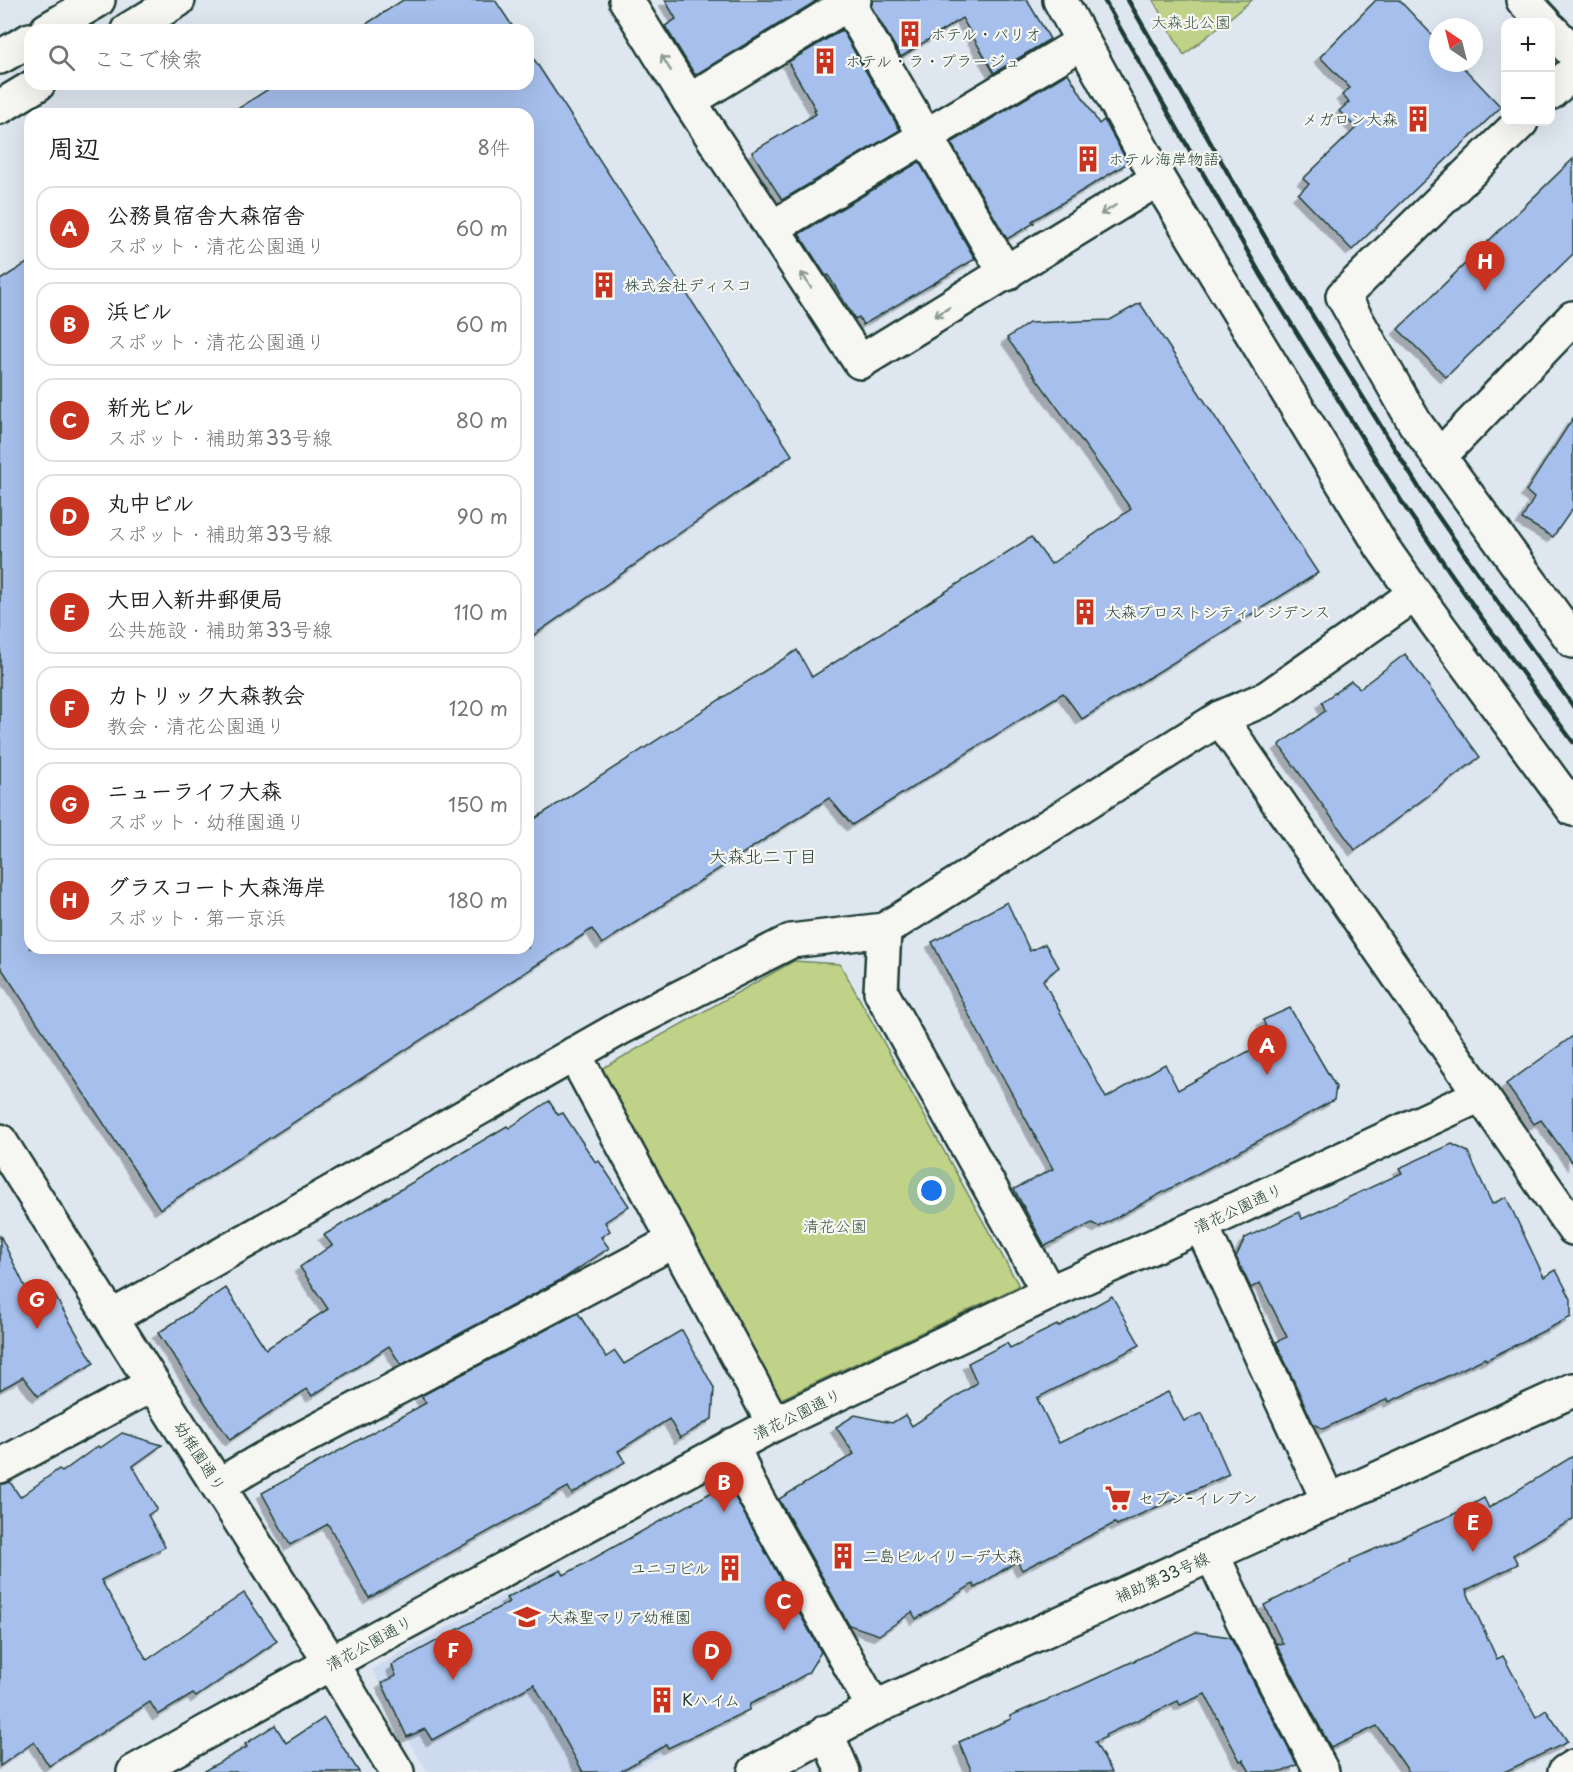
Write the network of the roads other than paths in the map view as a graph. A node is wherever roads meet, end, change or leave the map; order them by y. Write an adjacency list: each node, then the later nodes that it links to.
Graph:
1 (178, 0): 7 (main road)
2 (626, 0): 16 (main road, one-way to 2)
3 (1060, 0): 9 (main road)
4 (1523, 0): 6 (main road)
5 (850, 1): 16 (main road); 19 (main road)
6 (1541, 18)
7 (138, 24)
8 (1555, 33): 11 (main road)
9 (1083, 42): 19 (main road); 20 (main road)
10 (24, 43): 12 (main road)
11 (1573, 52)
12 (0, 57)
13 (1573, 72): 14 (main road)
14 (1555, 89)
15 (28, 90): 17 (main road)
16 (689, 101): 21 (main road)
17 (0, 107)
18 (1517, 126): 24 (main road)
19 (926, 136): 21 (main road); 22 (main road)
20 (1158, 179): 22 (main road, one-way to 22); 25 (main road)
21 (772, 228): 22 (main road, one-way to 21)
22 (1006, 274)
23 (1573, 318): 24 (main road)
24 (1439, 457): 26 (main road)
25 (1415, 594): 27 (main road); 28 (main road)
26 (1573, 641)
27 (1220, 718): 29 (main road); 31 (main road)
28 (1573, 809)
29 (884, 930): 30 (main road); 36 (main road)
30 (574, 1054): 35 (main road); 37 (main road)
31 (1480, 1095): 33 (main road, 清花公園通り); 34 (main road)
32 (0, 1141): 37 (main road, 幼稚園通り)
33 (1201, 1225): 36 (main road, 清花公園通り); 44 (main road)
34 (1573, 1228)
35 (674, 1241): 40 (main road); 43 (main road)
36 (1049, 1293): 40 (main road, 清花公園通り)
37 (112, 1317): 38 (main road, 幼稚園通り)
38 (153, 1384): 42 (main road); 43 (main road, 幼稚園通り)
39 (1573, 1390): 44 (main road, 補助第33号線)
40 (774, 1424): 41 (main road, 清花公園通り)
41 (733, 1445): 46 (main road, 清花公園通り); 47 (main road)
42 (0, 1466)
43 (219, 1485): 46 (main road, 幼稚園通り)
44 (1329, 1502): 45 (main road, 補助第33号線)
45 (1212, 1554): 47 (main road, 補助第33号線); 54 (main road)
46 (331, 1663): 50 (main road, 清花公園通り); 51 (main road, 幼稚園通り)
47 (874, 1708): 48 (main road, 補助第33号線)
48 (826, 1732): 52 (main road, 補助第33号線); 53 (main road)
49 (1573, 1767): 55 (main road)
50 (134, 1772)
51 (398, 1772)
52 (755, 1772)
53 (843, 1772)
54 (1322, 1772)
55 (1565, 1772)

